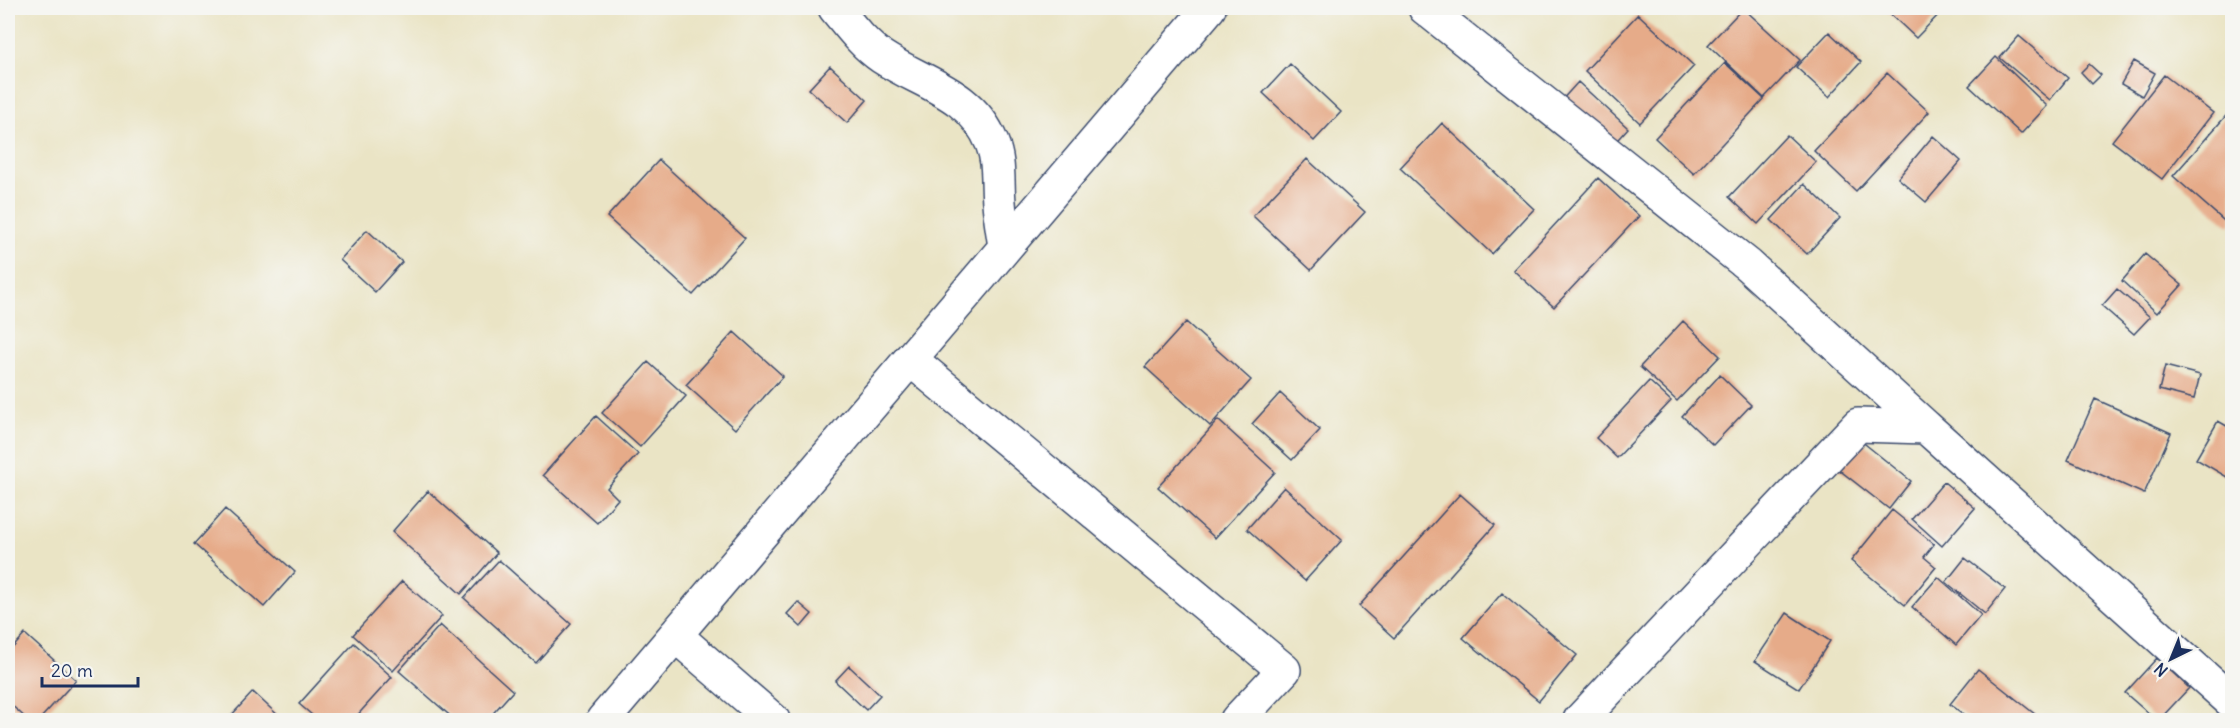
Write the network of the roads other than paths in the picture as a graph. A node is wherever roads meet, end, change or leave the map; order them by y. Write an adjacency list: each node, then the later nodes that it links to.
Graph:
1 (835, 8): 4 (street)
2 (1209, 8): 4 (street)
3 (1425, 8): 6 (street)
4 (1005, 247): 5 (street)
5 (910, 359): 7 (street); 11 (street)
6 (1926, 427): 8 (street); 12 (street)
7 (675, 635): 9 (street); 10 (street)
8 (2232, 702)
9 (603, 720)
10 (773, 720)
11 (1237, 720)
12 (1580, 720)

